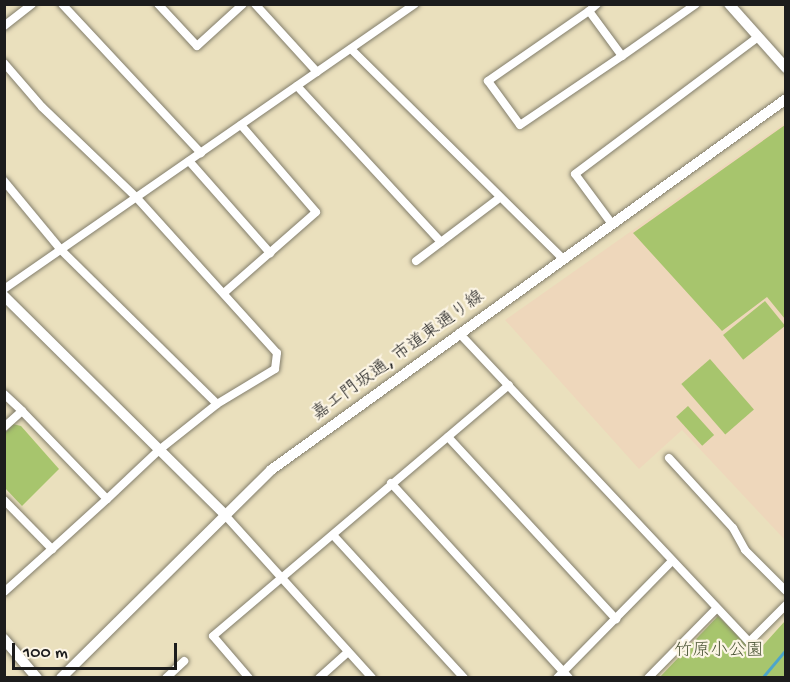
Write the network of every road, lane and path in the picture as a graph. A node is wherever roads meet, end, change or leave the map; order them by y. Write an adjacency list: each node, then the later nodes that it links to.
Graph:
1 (32, 4): 11 (street)
2 (62, 4): 21 (street)
3 (158, 4): 4 (street)
4 (243, 4)
5 (255, 4): 17 (street)
6 (415, 4): 13 (street)
7 (597, 4): 10 (street)
8 (696, 4): 14 (street)
9 (729, 4): 12 (street)
10 (589, 10): 14 (street); 14 (street)
11 (4, 26)
12 (758, 37): 16 (street); 26 (street)
13 (351, 49): 17 (street); 25 (street)
14 (622, 56)
15 (4, 63): 24 (street)
16 (786, 68)
17 (316, 72): 18 (street)
18 (297, 86): 20 (street); 27 (street)
19 (786, 99): 26 (street, 嘉エ門坂通, 市道東通り線)
20 (241, 125): 21 (street); 29 (street)
21 (201, 153): 22 (street)
22 (189, 161): 24 (street); 29 (street)
23 (4, 181): 28 (street)
24 (136, 197): 28 (street); 33 (street)
25 (498, 199): 27 (street); 30 (street)
26 (612, 224): 30 (street, 嘉エ門坂通, 市道東通り線)
27 (441, 242): 31 (street)
28 (61, 250): 32 (street); 38 (street)
29 (270, 253): 33 (street)
30 (563, 259): 35 (street, 嘉エ門坂通, 市道東通り線)
31 (416, 261)
32 (4, 289)
33 (225, 292): 38 (street)
34 (4, 296): 42 (street)
35 (459, 333): 36 (street); 47 (street, 嘉エ門坂通, 市道東通り線)
36 (509, 384): 41 (street); 50 (street)
37 (4, 394): 39 (street)
38 (217, 404): 42 (street)
39 (21, 411): 40 (street); 45 (street)
40 (4, 427)
41 (448, 437): 44 (street); 56 (street)
42 (158, 451): 45 (street); 47 (street)
43 (669, 458): 52 (street)
44 (391, 483): 48 (street); 60 (street)
45 (107, 499): 49 (street)
46 (4, 500): 49 (street)
47 (224, 514): 51 (street); 62 (street, 嘉エ門坂通, 市道東通り線)
48 (333, 535): 51 (street); 67 (street)
49 (52, 549): 53 (street)
50 (671, 562): 55 (street); 56 (street)
51 (282, 579): 58 (street); 64 (street)
52 (786, 591)
53 (4, 592)
54 (786, 605): 55 (street)
55 (716, 609): 68 (street)
56 (616, 619): 60 (street)
57 (4, 639): 61 (street)
58 (348, 652): 65 (street); 66 (street)
59 (184, 661): 63 (street)
60 (563, 676)
61 (38, 678)
62 (61, 678)
63 (166, 678)
64 (249, 678)
65 (319, 678)
66 (372, 678)
67 (464, 678)
68 (648, 678)

